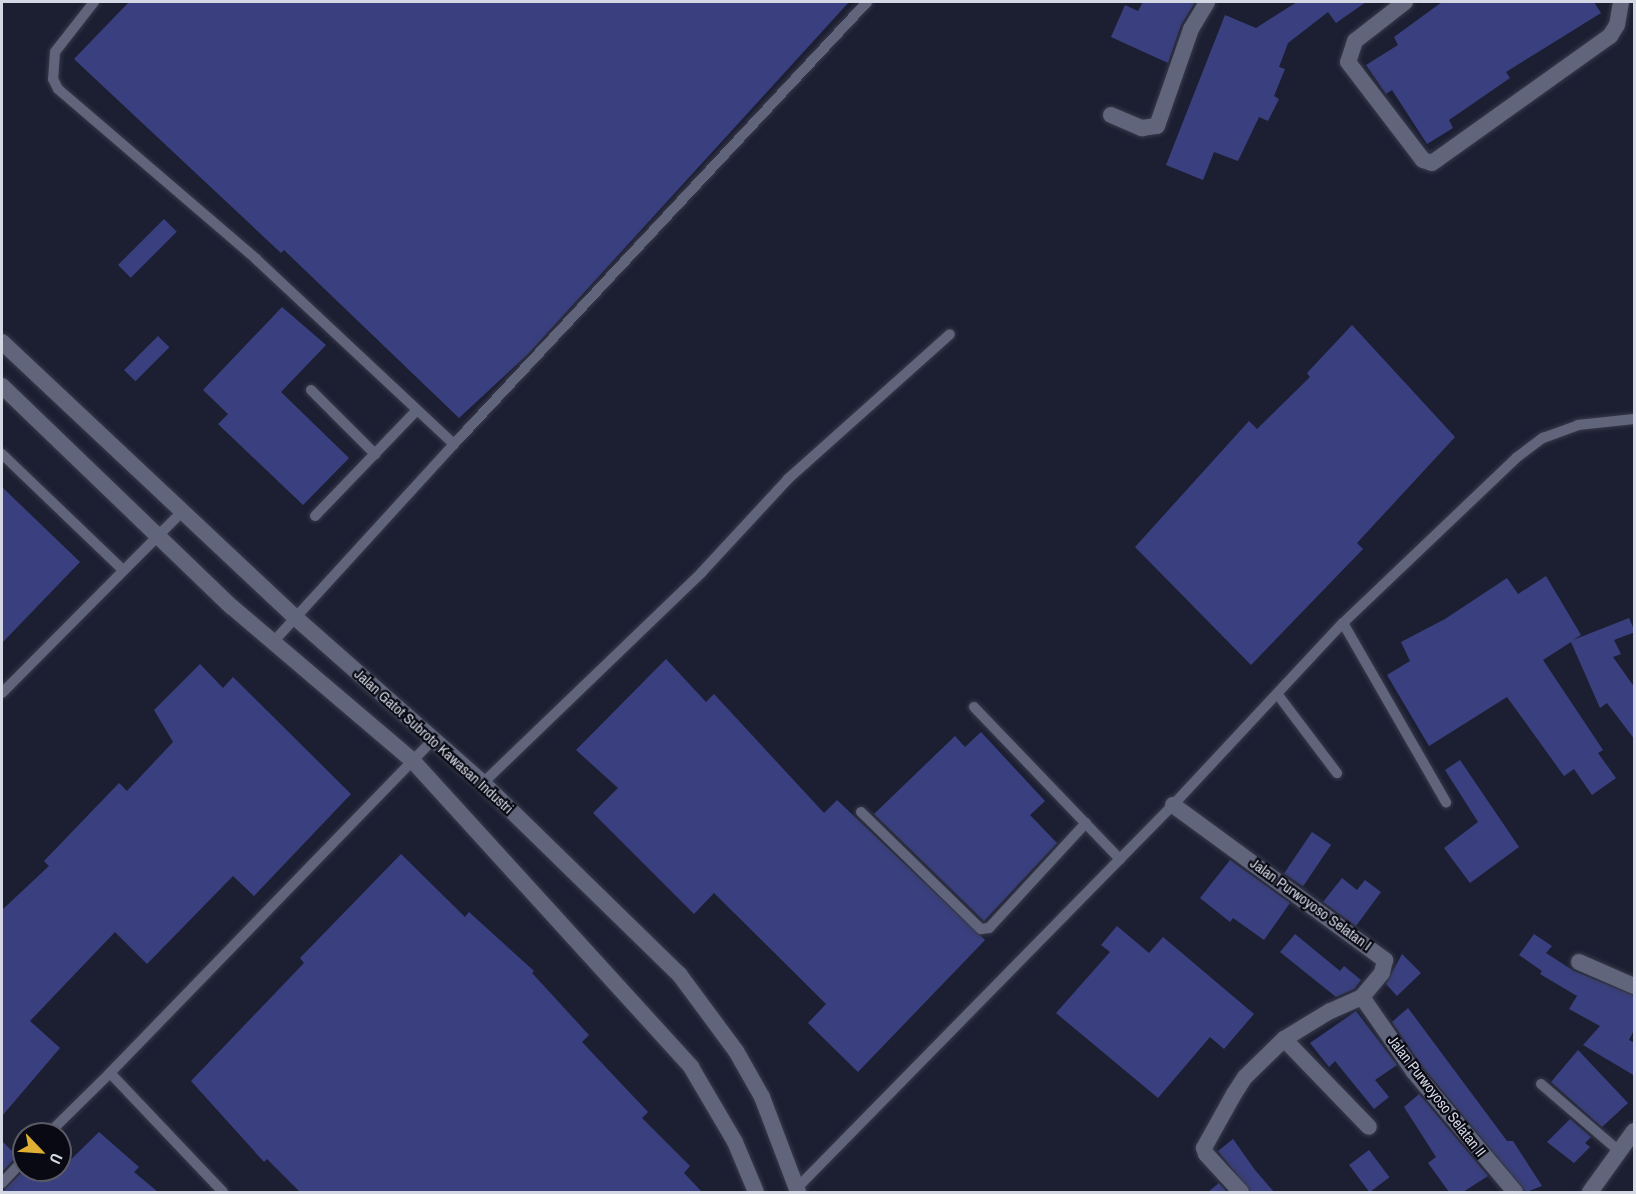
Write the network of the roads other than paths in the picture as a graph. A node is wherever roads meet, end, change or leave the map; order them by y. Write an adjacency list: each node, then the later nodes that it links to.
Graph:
1 (94, 2): 11 (lane)
2 (867, 2): 13 (lane)
3 (1207, 2): 6 (street)
4 (1405, 2): 5 (street)
5 (1621, 2)
6 (1111, 115)
7 (950, 334): 29 (lane)
8 (2, 342): 16 (street, Jalan Gatot Subroto Kawasan Industri)
9 (2, 386): 18 (street, Jalan Gatot Subroto Kawasan Industri)
10 (311, 390): 15 (lane)
11 (416, 411): 13 (lane); 15 (lane)
12 (1635, 419): 21 (lane)
13 (454, 444): 20 (lane)
14 (2, 454): 19 (lane)
15 (375, 454): 17 (lane)
16 (183, 512): 18 (lane); 20 (street, Jalan Gatot Subroto Kawasan Industri)
17 (315, 516)
18 (157, 536): 19 (lane); 22 (street, Jalan Gatot Subroto Kawasan Industri)
19 (122, 569): 23 (lane)
20 (297, 619): 22 (lane); 26 (street, Jalan Gatot Subroto Kawasan Industri)
21 (1342, 623): 24 (lane); 30 (lane)
22 (273, 642): 27 (street, Jalan Gatot Subroto Kawasan Industri)
23 (2, 693)
24 (1278, 695): 28 (lane); 31 (lane)
25 (974, 707): 33 (lane)
26 (434, 739): 27 (lane); 29 (street, Jalan Gatot Subroto Kawasan Industri)
27 (412, 760): 39 (lane); 47 (street, Jalan Gatot Subroto Kawasan Industri)
28 (1337, 773)
29 (483, 783): 45 (street, Jalan Gatot Subroto Kawasan Industri)
30 (1446, 802)
31 (1173, 805): 34 (lane); 37 (street, Jalan Purwoyoso Selatan I)
32 (861, 812): 33 (lane)
33 (1086, 823): 34 (lane)
34 (1120, 859): 45 (lane)
35 (1579, 962): 36 (street)
36 (1635, 986)
37 (1362, 997): 38 (street, Jalan Purwoyoso Selatan I); 49 (street, Jalan Purwoyoso Selatan II)
38 (1284, 1039): 42 (street); 48 (street, Jalan Purwoyoso Selatan I)
39 (110, 1073): 41 (lane); 46 (lane)
40 (1541, 1084): 44 (lane)
41 (60, 1122)
42 (1369, 1127)
43 (1635, 1131): 44 (street)
44 (1620, 1152): 50 (street)
45 (798, 1190)
46 (223, 1192)
47 (756, 1192)
48 (1241, 1192)
49 (1515, 1192)
50 (1590, 1192)

